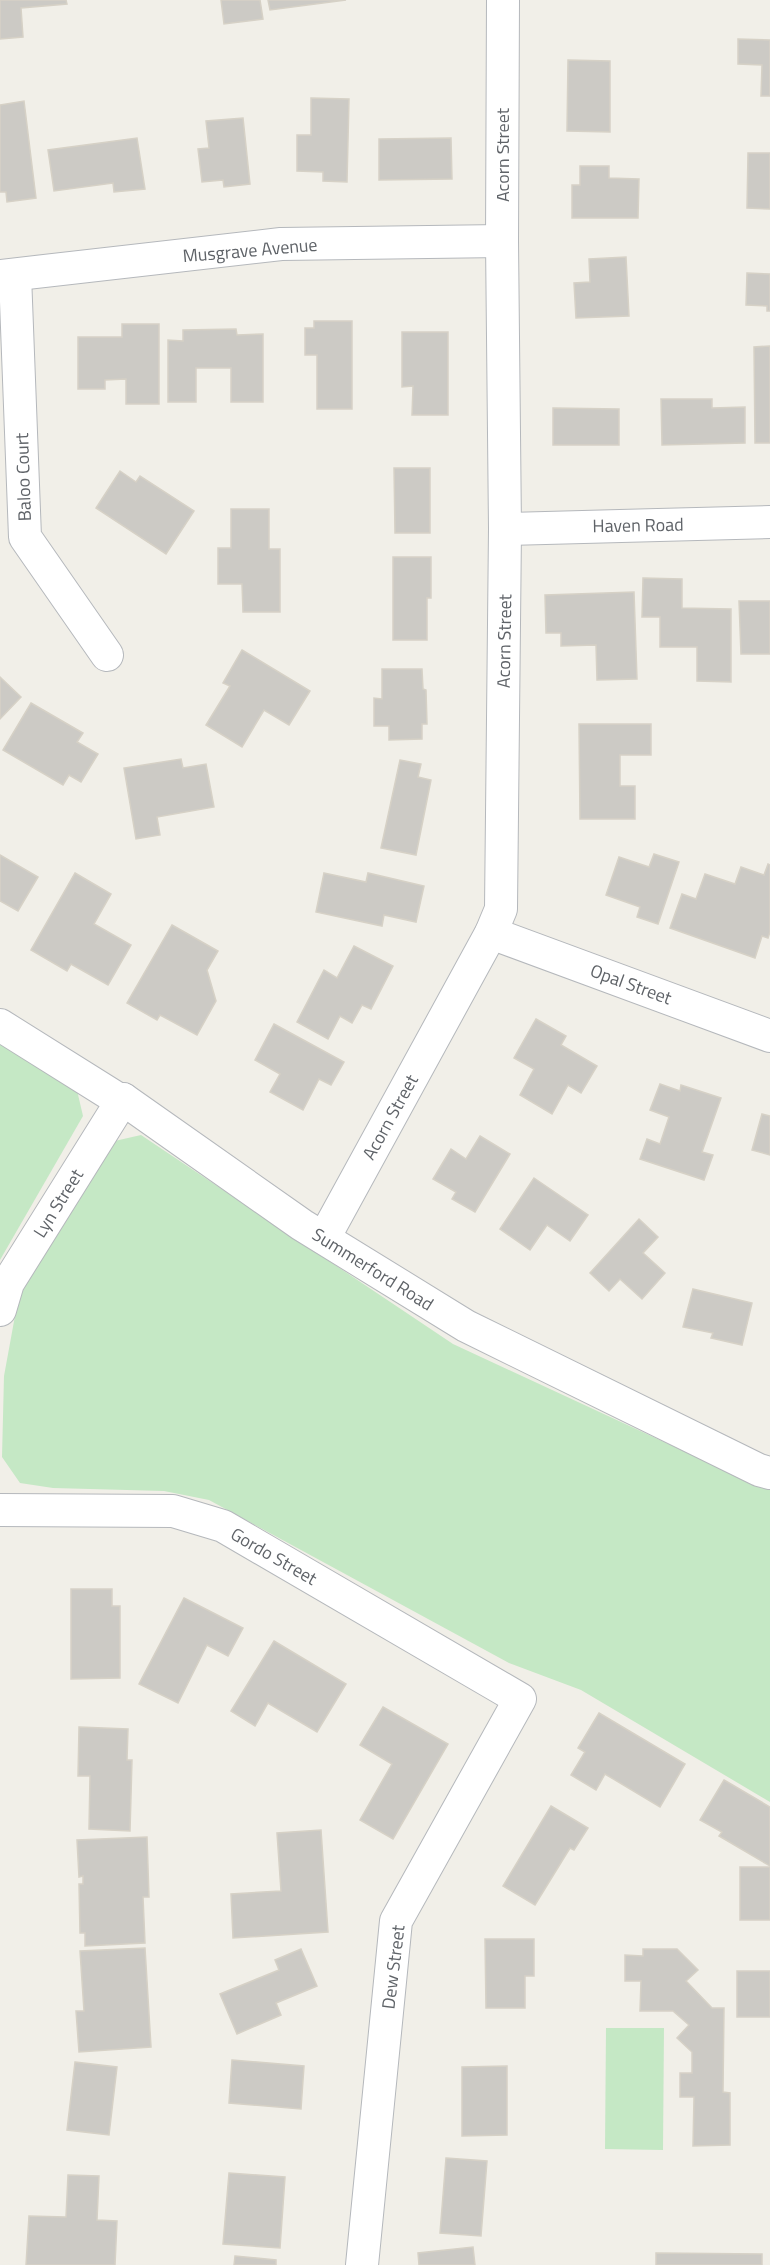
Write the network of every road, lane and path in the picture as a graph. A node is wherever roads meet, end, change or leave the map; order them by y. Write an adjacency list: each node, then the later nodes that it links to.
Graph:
1 (503, 0): 2 (street, Acorn Street)
2 (502, 241): 3 (street, Musgrave Avenue); 5 (street, Acorn Street)
3 (8, 276): 6 (street, Baloo Court)
4 (770, 522): 5 (street, Haven Road)
5 (505, 529): 7 (street, Acorn Street)
6 (107, 655)
7 (491, 933): 9 (street, Opal Street); 11 (street, Acorn Street)
8 (0, 1025): 10 (street, Summerford Road)
9 (770, 1036)
10 (123, 1099): 11 (street, Summerford Road); 12 (street, Lyn Street)
11 (324, 1238): 13 (street, Summerford Road)
12 (0, 1310)
13 (770, 1473)
14 (0, 1510): 15 (street, Gordo Street)
15 (520, 1699): 16 (street, Dew Street)
16 (362, 2265)

